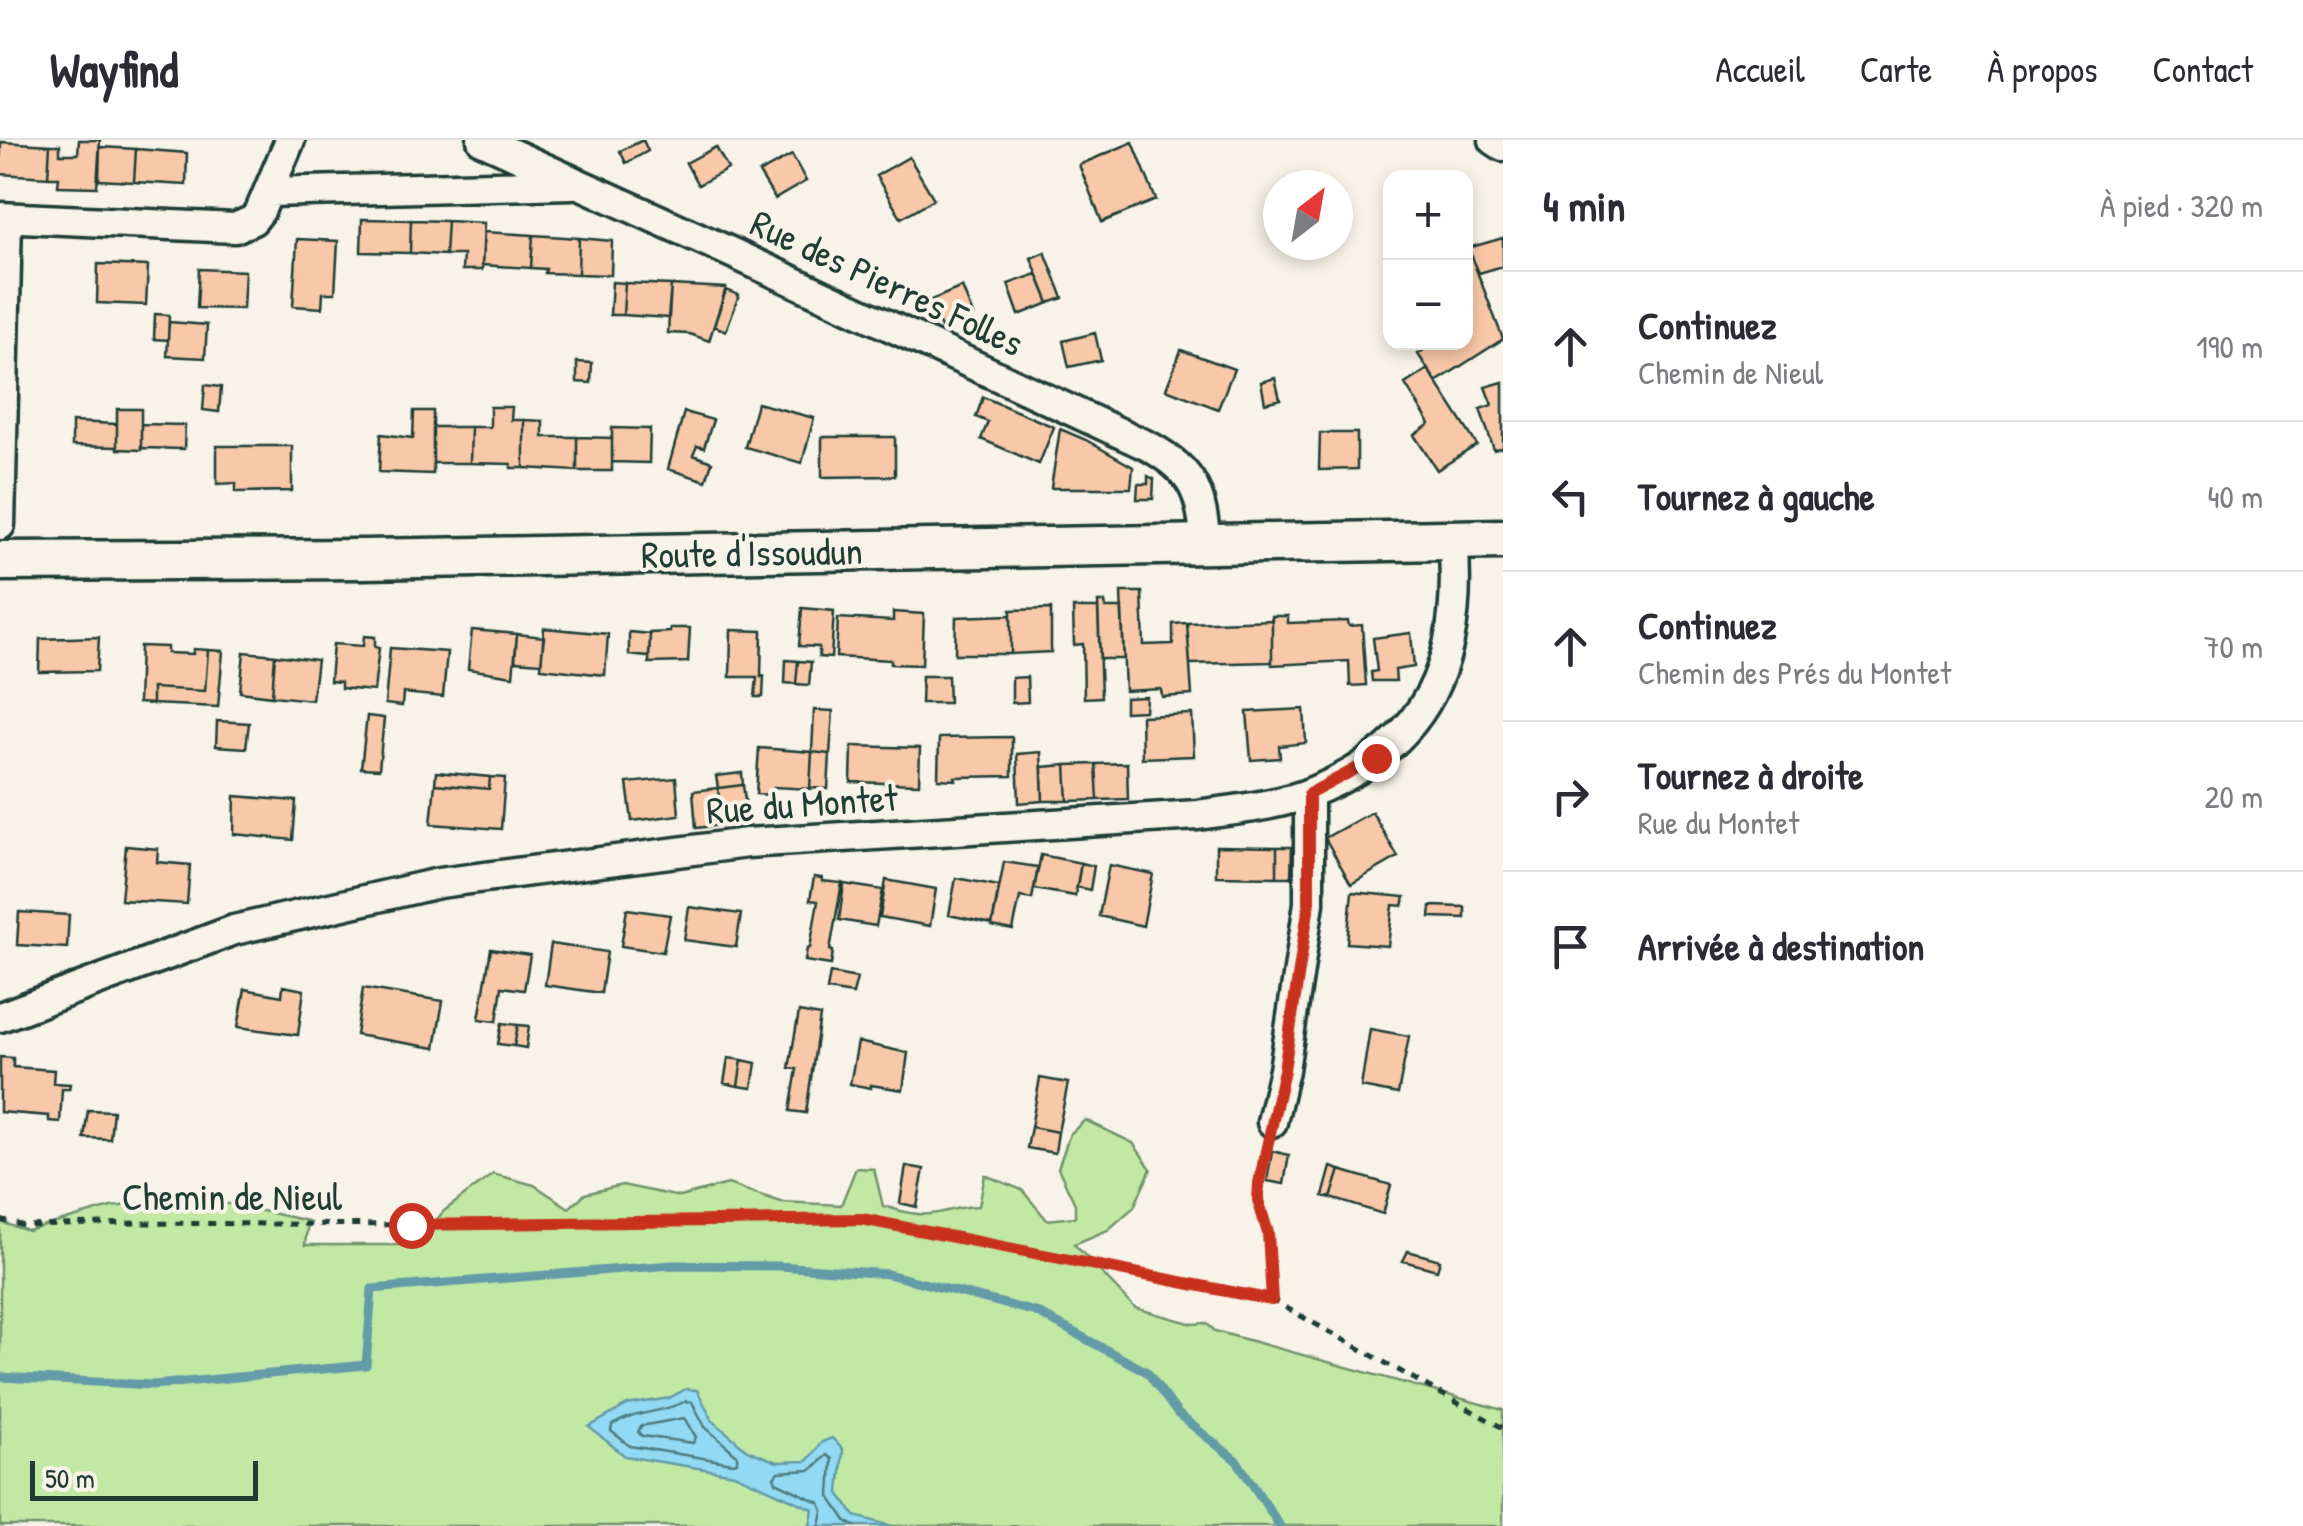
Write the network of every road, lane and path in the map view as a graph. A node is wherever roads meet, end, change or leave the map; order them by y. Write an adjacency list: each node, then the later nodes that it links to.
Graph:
1 (290, 140): 6 (street)
2 (482, 140): 5 (street, Rue des Pierres Folles)
3 (1494, 140): 4 (street)
4 (1503, 146)
5 (580, 184): 6 (street); 11 (street, Rue des Pierres Folles)
6 (269, 192): 7 (street)
7 (4, 217): 8 (street)
8 (0, 525)
9 (1453, 539): 10 (main road, Route d'Issoudun); 11 (main road, Route d'Issoudun); 13 (street, Rue du Montet)
10 (1503, 539)
11 (1206, 545): 12 (main road, Route d'Issoudun)
12 (0, 560)
13 (1309, 794): 14 (street, Rue du Montet); 15 (street)
14 (0, 1017)
15 (1272, 1122): 17 (path)
16 (0, 1220): 17 (path, Chemin de Nieul)
17 (1272, 1300): 18 (path, Chemin de Nieul)
18 (1503, 1428)

